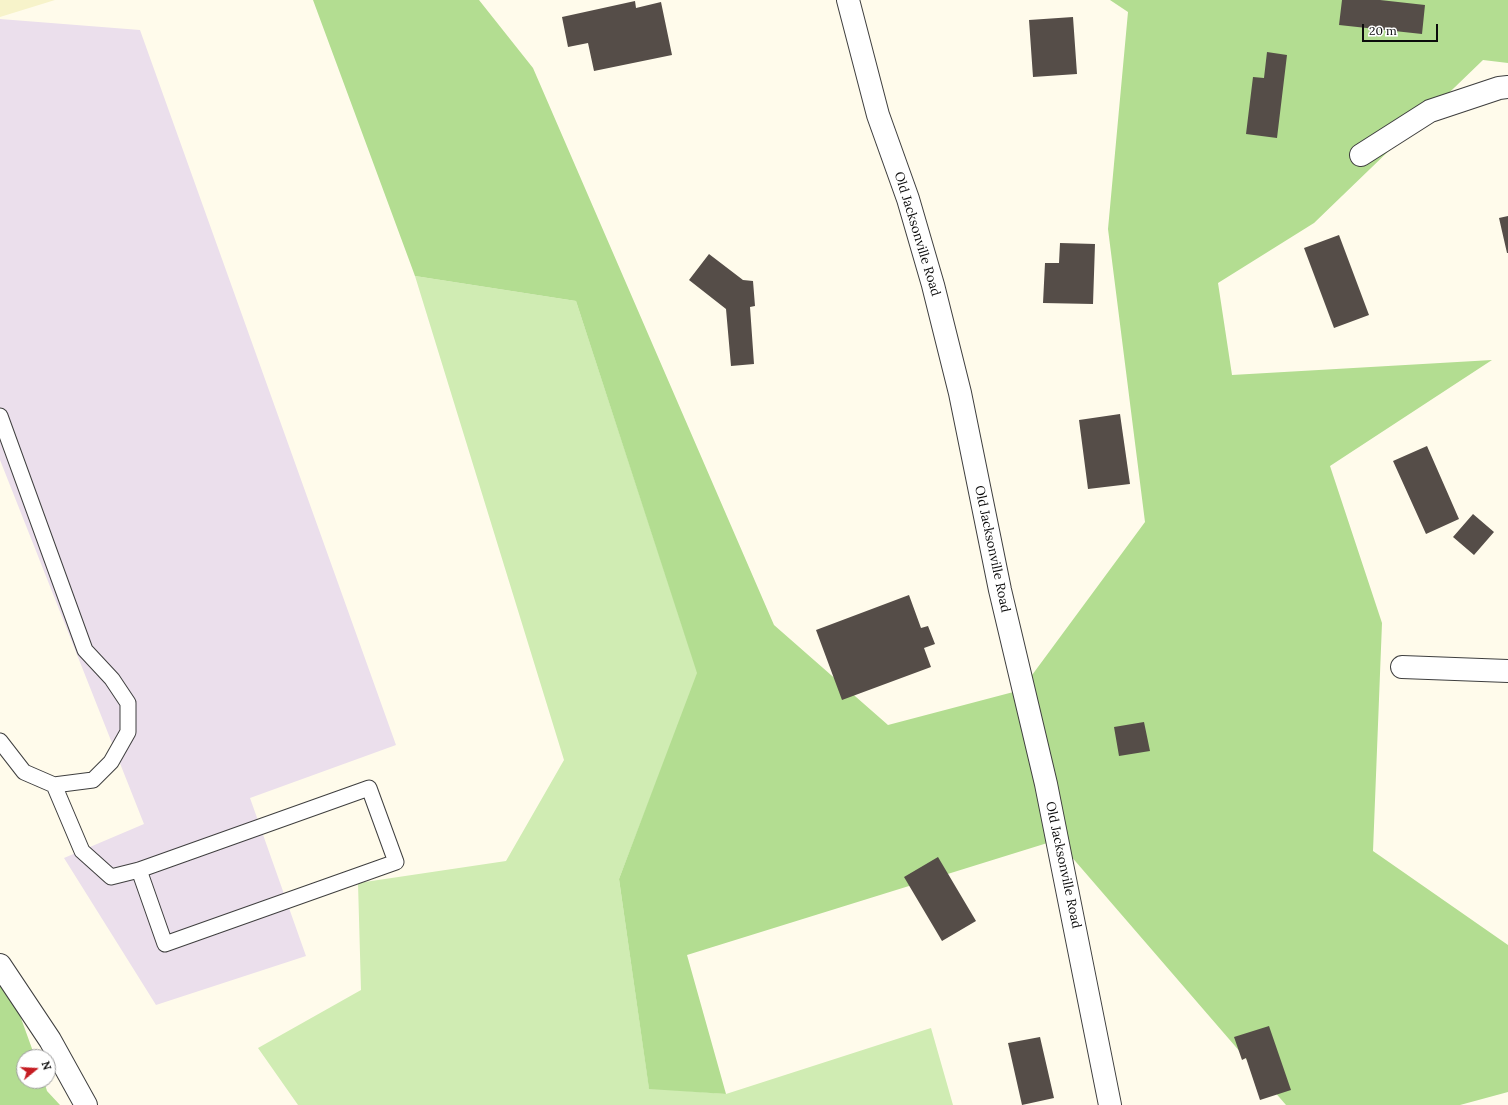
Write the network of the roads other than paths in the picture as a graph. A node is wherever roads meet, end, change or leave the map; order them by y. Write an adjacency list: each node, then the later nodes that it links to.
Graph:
1 (848, 0): 12 (street, Old Jacksonville Road)
2 (1508, 87): 3 (street)
3 (1361, 156)
4 (0, 416): 8 (lane)
5 (1402, 667): 6 (street)
6 (1508, 671)
7 (0, 741): 8 (lane)
8 (54, 785): 9 (lane)
9 (139, 870): 9 (lane)
10 (0, 965): 11 (street)
11 (86, 1105)
12 (1110, 1105)

